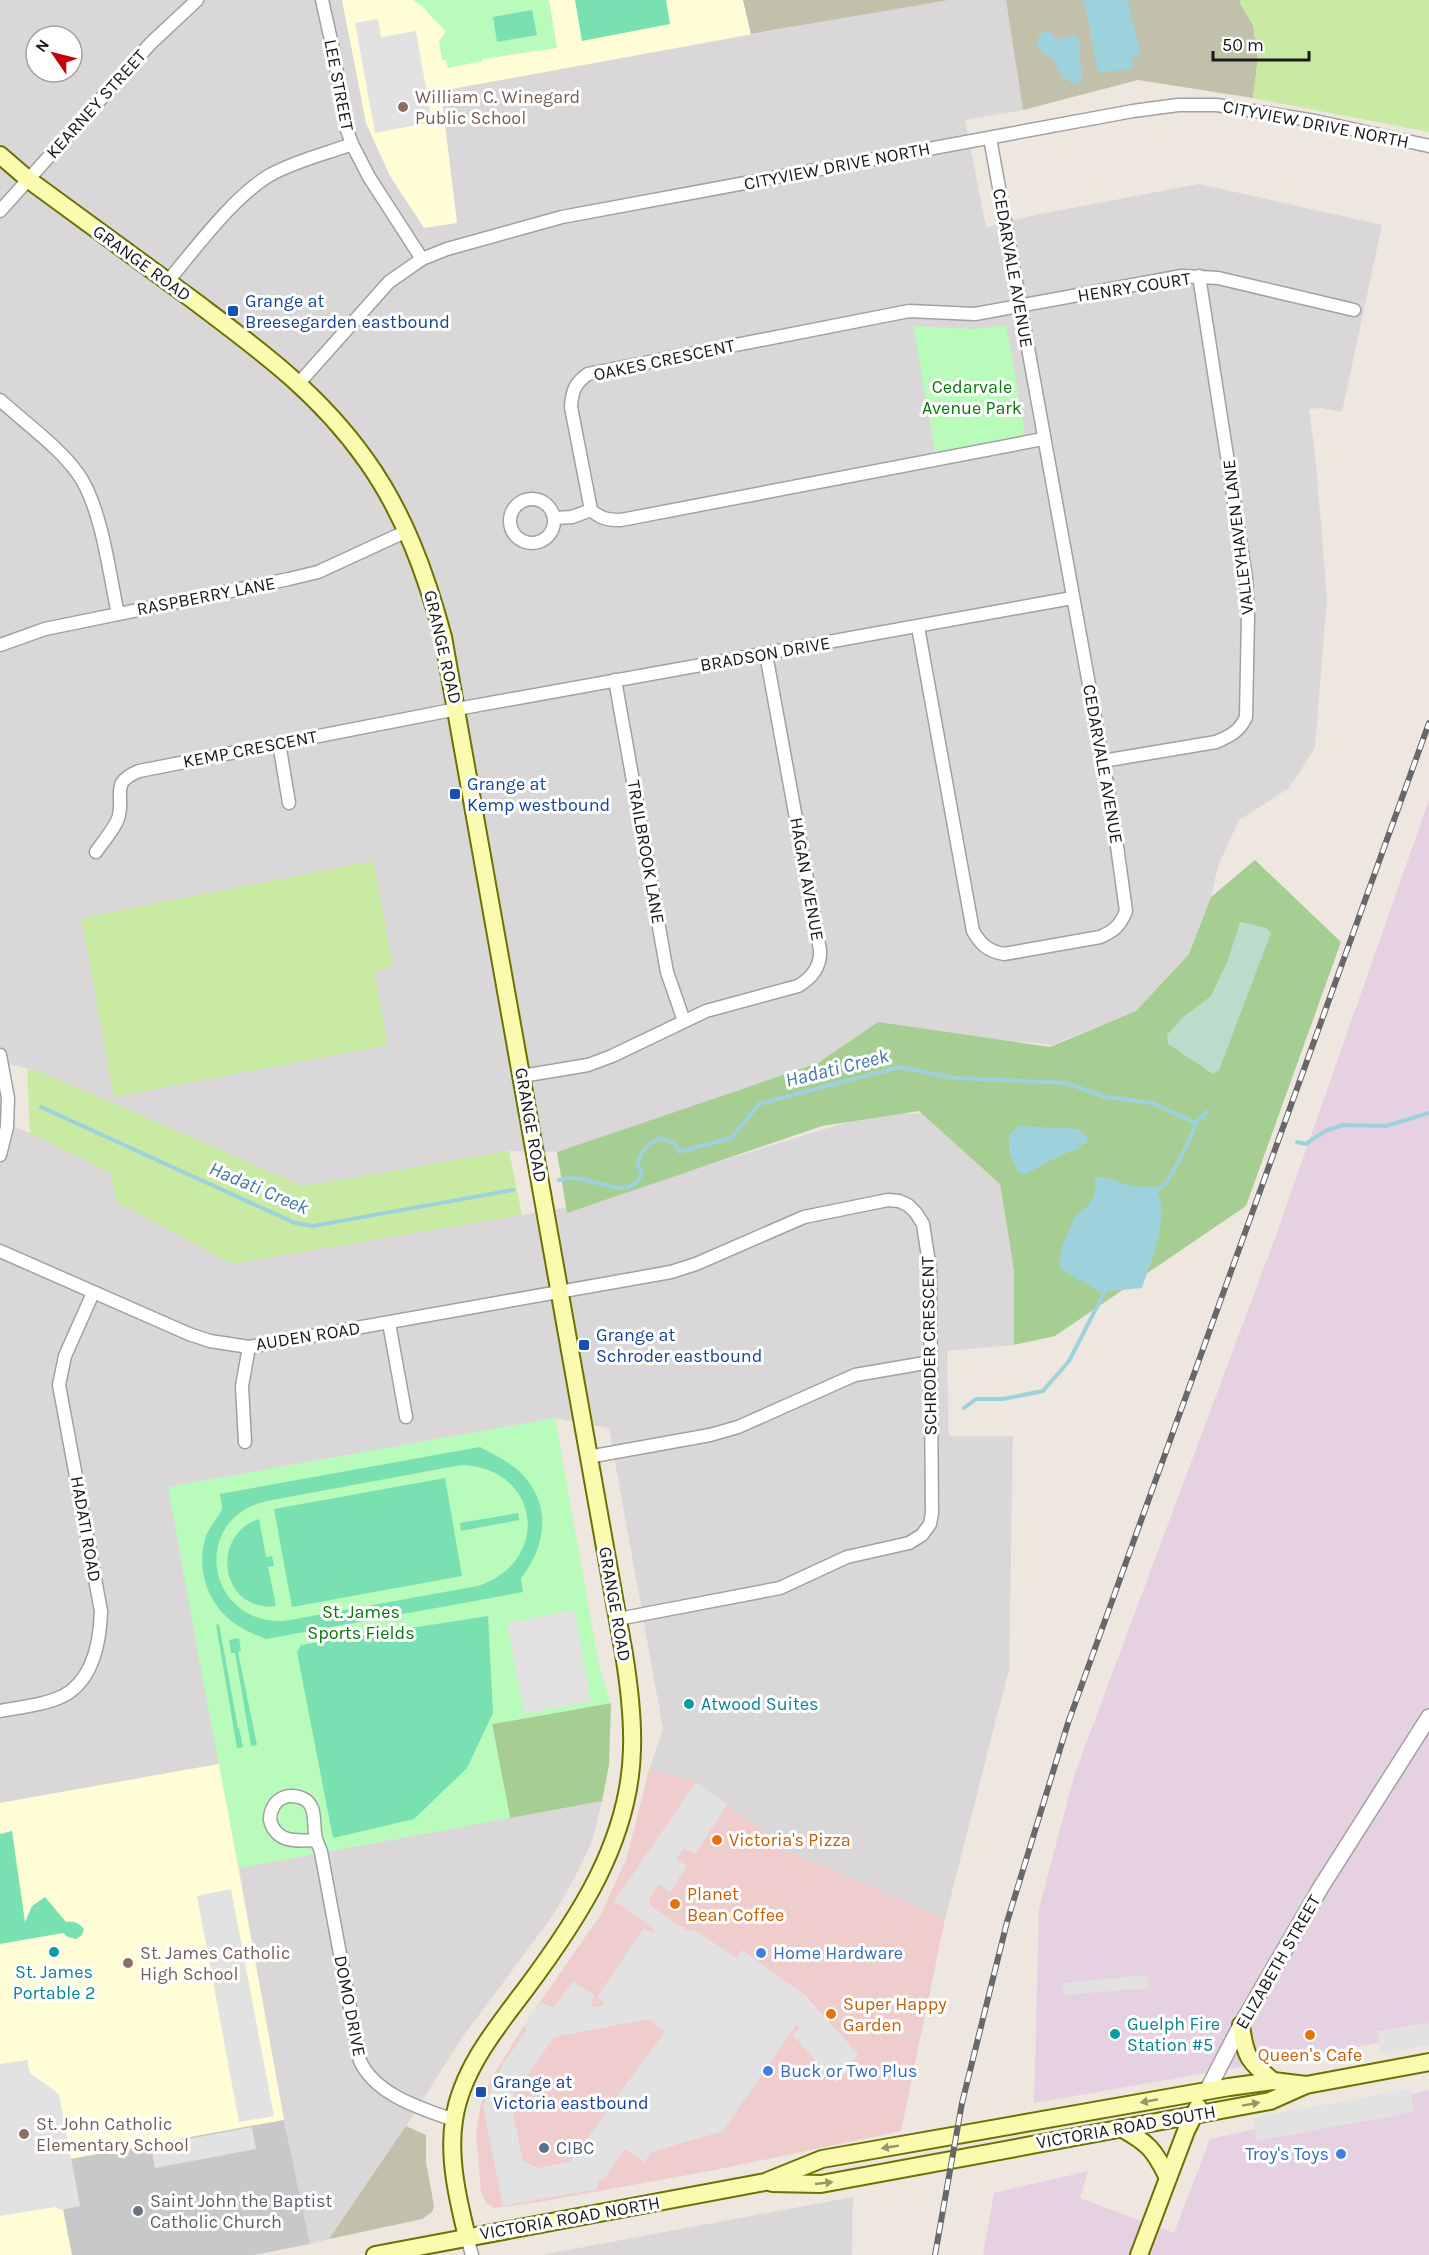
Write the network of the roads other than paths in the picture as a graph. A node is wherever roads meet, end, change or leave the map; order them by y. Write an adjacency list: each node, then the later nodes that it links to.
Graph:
1 (197, 0): 7 (street, KEARNEY STREET)
2 (322, 0): 4 (street, LEE STREET)
3 (990, 138): 5 (street, CITYVIEW DRIVE NORTH); 9 (street, CITYVIEW DRIVE NORTH); 12 (street, CEDARVALE AVENUE)
4 (352, 144): 9 (street, LEE STREET); 11 (street)
5 (1429, 146)
6 (0, 155): 7 (main road, GRANGE ROAD)
7 (28, 180): 8 (street, KEARNEY STREET); 11 (main road, GRANGE ROAD)
8 (0, 211)
9 (422, 259): 14 (street, CITYVIEW DRIVE NORTH)
10 (1199, 276): 12 (street, HENRY COURT); 13 (street, HENRY COURT); 28 (street, VALLEYHAVEN LANE)
11 (168, 281): 14 (main road, GRANGE ROAD)
12 (1019, 307): 16 (street, CEDARVALE AVENUE); 17 (street, OAKES CRESCENT)
13 (1354, 310)
14 (299, 383): 19 (main road, GRANGE ROAD)
15 (0, 400): 21 (street)
16 (1043, 439): 17 (street); 20 (street, CEDARVALE AVENUE)
17 (591, 510): 18 (street)
18 (555, 518)
19 (406, 531): 21 (street, RASPBERRY LANE); 26 (main road, GRANGE ROAD)
20 (1072, 598): 22 (street, BRADSON DRIVE); 28 (street, CEDARVALE AVENUE)
21 (118, 614): 23 (street, RASPBERRY LANE)
22 (918, 627): 24 (street, BRADSON DRIVE); 28 (street, CEDARVALE AVENUE)
23 (0, 645)
24 (766, 654): 25 (street, BRADSON DRIVE); 31 (street, HAGAN AVENUE)
25 (615, 680): 26 (street, BRADSON DRIVE); 31 (street, TRAILBROOK LANE)
26 (457, 709): 27 (street, KEMP CRESCENT); 33 (main road, GRANGE ROAD)
27 (279, 743): 29 (street); 30 (street, KEMP CRESCENT)
28 (1103, 761)
29 (289, 804)
30 (96, 852)
31 (684, 1021): 33 (street, HAGAN AVENUE)
32 (0, 1055): 34 (street)
33 (522, 1076): 36 (main road, GRANGE ROAD)
34 (0, 1155)
35 (0, 1251): 37 (street, AUDEN ROAD)
36 (560, 1292): 38 (street, AUDEN ROAD); 40 (street, SCHRODER CRESCENT); 43 (main road, GRANGE ROAD)
37 (93, 1293): 39 (street, AUDEN ROAD); 45 (street, HADATI ROAD)
38 (389, 1323): 39 (street, AUDEN ROAD); 41 (street)
39 (249, 1347): 42 (street)
40 (931, 1362): 43 (street); 44 (street, SCHRODER CRESCENT)
41 (406, 1417)
42 (245, 1442)
43 (588, 1456): 44 (main road, GRANGE ROAD)
44 (618, 1619): 54 (main road, GRANGE ROAD)
45 (0, 1711)
46 (1429, 1717): 48 (street, ELIZABETH STREET)
47 (316, 1840): 54 (street, DOMO DRIVE)
48 (1241, 2025): 50 (main road); 52 (street, ELIZABETH STREET)
49 (1429, 2062): 51 (main road, VICTORIA ROAD SOUTH)
50 (1274, 2081): 51 (main road, VICTORIA ROAD SOUTH); 52 (main road, VICTORIA ROAD SOUTH)
51 (1306, 2085): 53 (main road, VICTORIA ROAD SOUTH, one-way to 51)
52 (1207, 2091): 53 (main road, ELIZABETH STREET); 56 (main road, VICTORIA ROAD SOUTH, one-way to 56)
53 (1194, 2114): 55 (main road, VICTORIA ROAD SOUTH); 58 (main road, ELIZABETH STREET)
54 (454, 2120): 60 (main road, GRANGE ROAD)
55 (1121, 2128): 57 (main road, VICTORIA ROAD SOUTH); 58 (main road)
56 (948, 2138): 59 (main road, VICTORIA ROAD NORTH, one-way to 59)
57 (944, 2161): 59 (main road, VICTORIA ROAD NORTH, one-way to 57)
58 (1168, 2178): 63 (main road, ELIZABETH STREET)
59 (765, 2182): 60 (main road, VICTORIA ROAD NORTH)
60 (467, 2237): 61 (main road, VICTORIA ROAD NORTH); 62 (street)
61 (375, 2255)
62 (472, 2255)
63 (1139, 2255)

